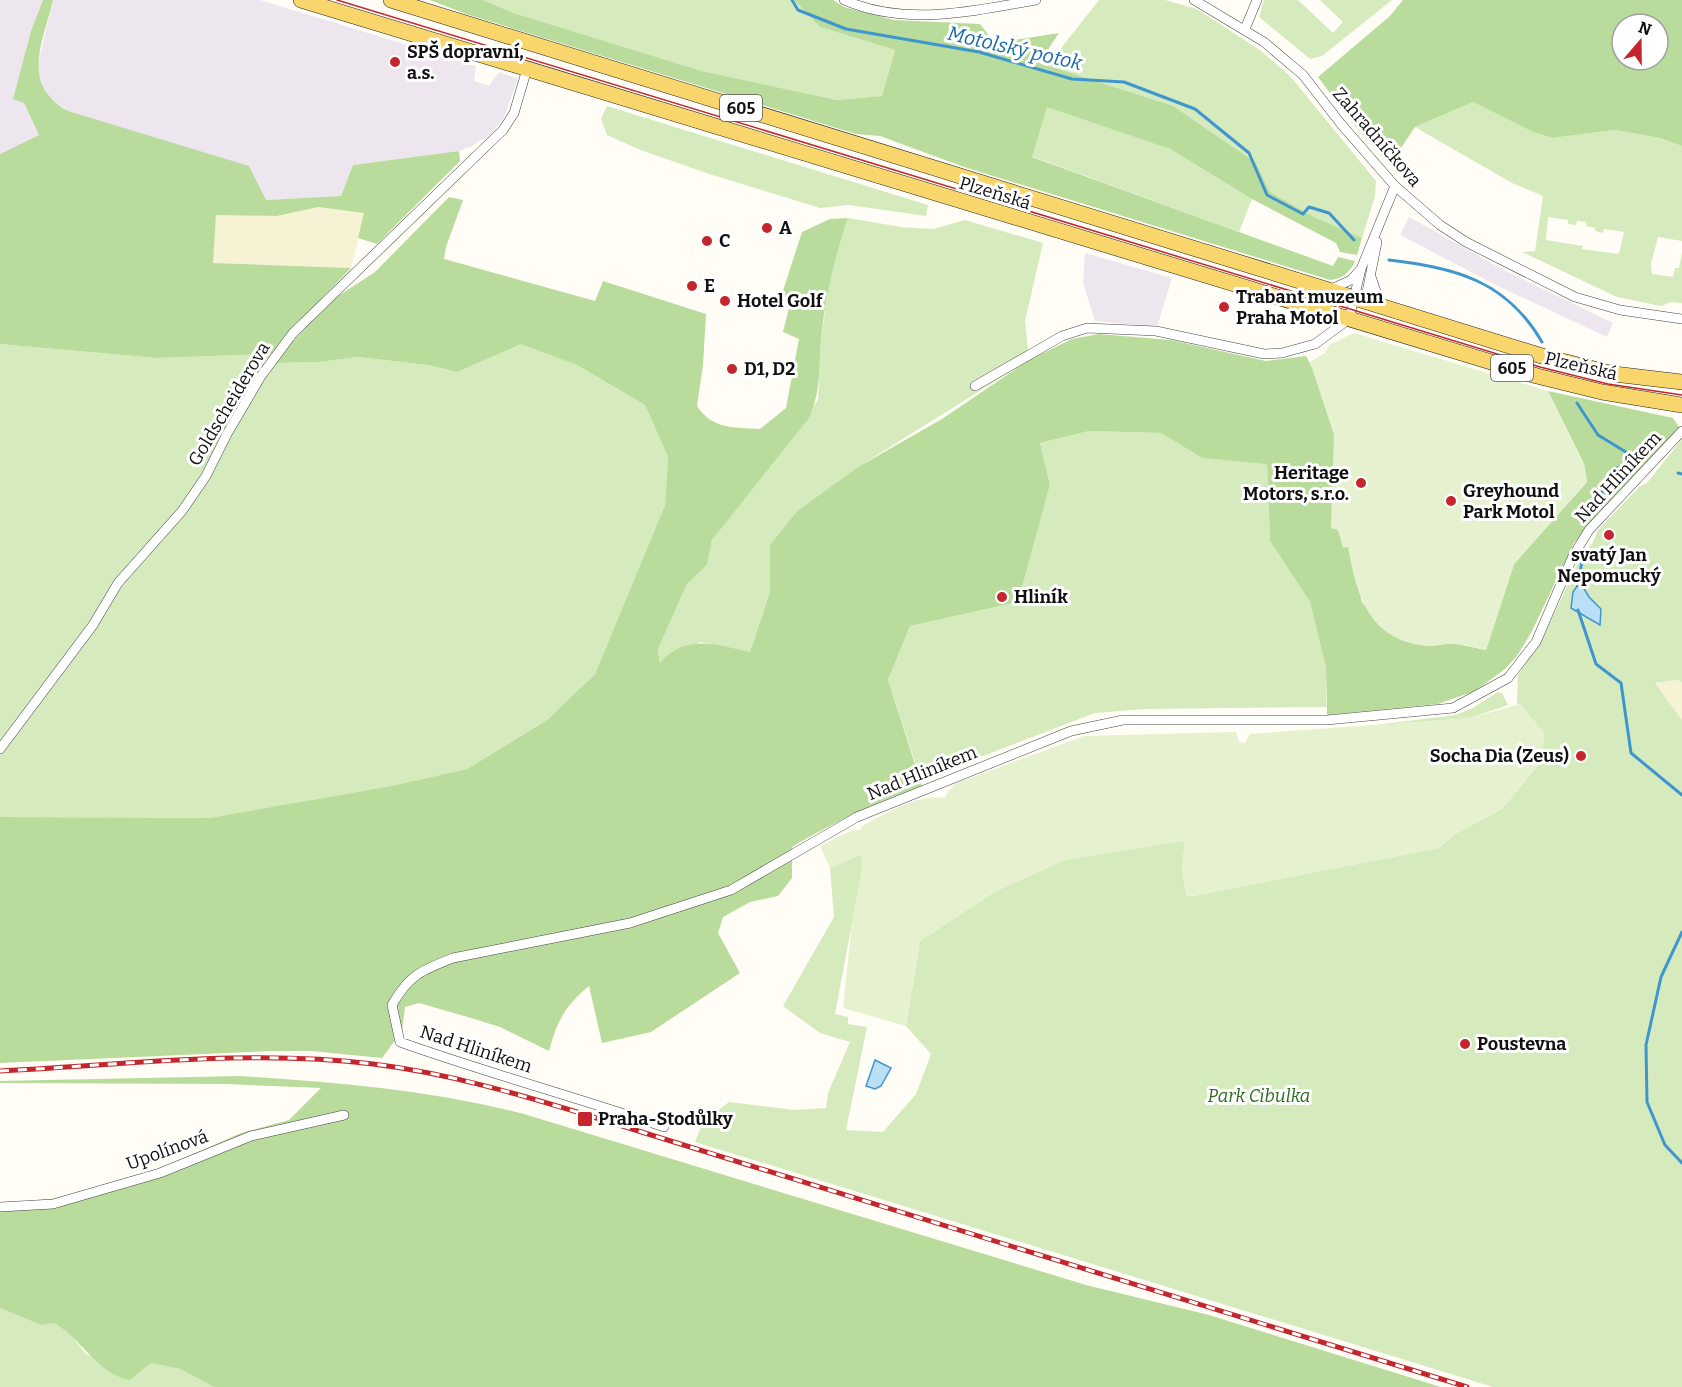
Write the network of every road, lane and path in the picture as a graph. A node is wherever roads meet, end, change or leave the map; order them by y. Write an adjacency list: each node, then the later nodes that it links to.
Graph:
1 (301, 0): 9 (main road, Plzeňská / 605)
2 (391, 0): 12 (main road, Plzeňská / 605)
3 (844, 0): 7 (street)
4 (1036, 0): 7 (street)
5 (1194, 0): 8 (street, Zahradníčkova)
6 (1257, 0): 8 (street)
7 (1017, 2)
8 (1245, 29): 10 (street, Zahradníčkova)
9 (526, 69): 13 (main road, Plzeňská / 605); 20 (street, Goldscheiderova)
10 (1395, 186): 11 (street); 15 (street, Zahradníčkova)
11 (1365, 270): 12 (street); 13 (street); 14 (street)
12 (1328, 290): 13 (main road, Plzeňská / 605)
13 (1354, 306): 14 (main road, Plzeňská / 605); 17 (street); 18 (main road, Plzeňská / 605)
14 (1381, 306): 16 (main road, Plzeňská / 605)
15 (1682, 319)
16 (1682, 382)
17 (975, 386)
18 (1682, 405)
19 (1682, 431): 22 (street, Nad Hliníkem)
20 (0, 749)
21 (344, 1115): 23 (street, Upolínová)
22 (664, 1127)
23 (0, 1207)

